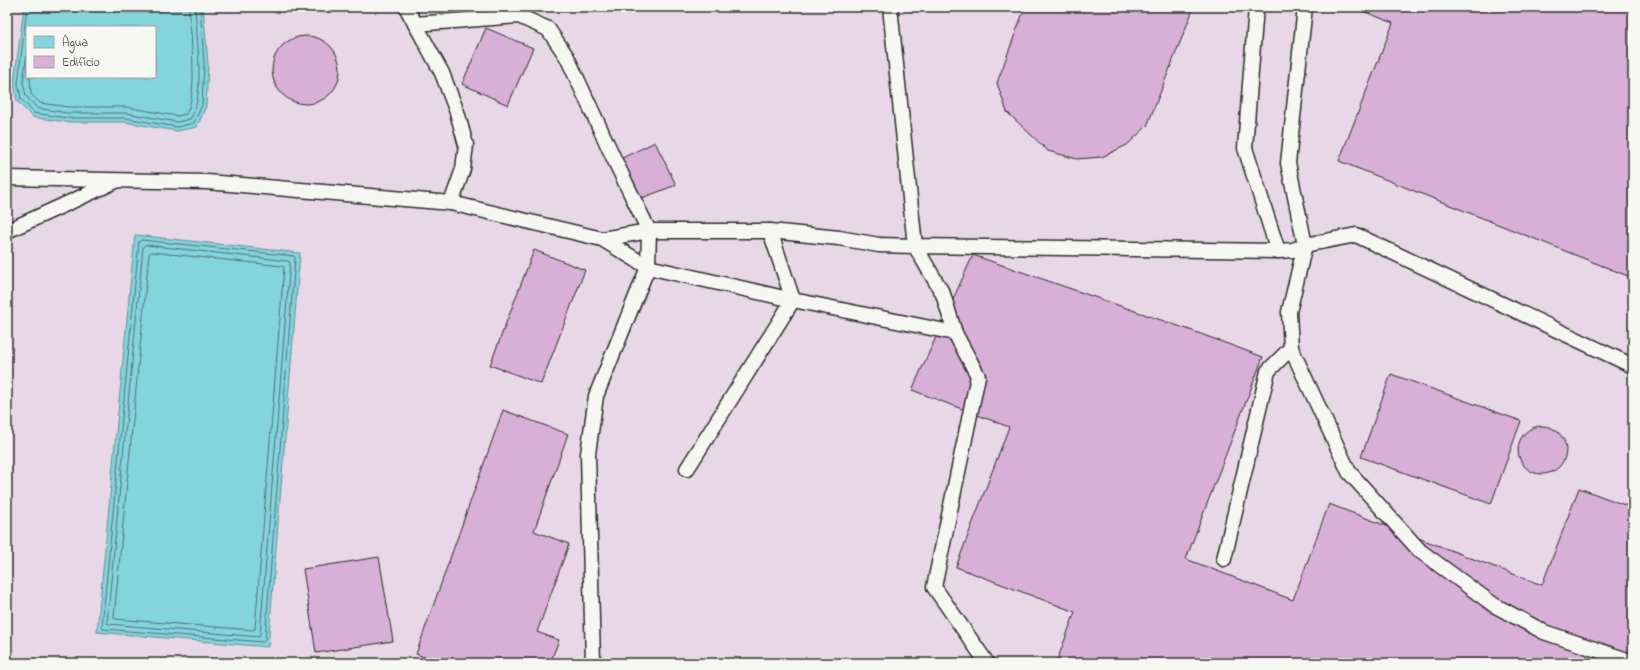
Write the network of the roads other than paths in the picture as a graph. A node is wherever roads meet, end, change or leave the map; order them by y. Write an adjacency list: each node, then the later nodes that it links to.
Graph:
1 (406, 7): 5 (lane)
2 (890, 7): 14 (lane)
3 (1256, 7): 15 (lane)
4 (1305, 7): 13 (lane)
5 (415, 24): 8 (lane); 10 (lane)
6 (7, 178): 7 (lane)
7 (117, 180): 8 (lane); 9 (lane)
8 (451, 203): 12 (lane)
9 (7, 231)
10 (649, 231): 11 (lane); 12 (lane); 16 (lane)
11 (770, 231): 14 (lane); 17 (lane)
12 (602, 239): 16 (lane)
13 (1305, 244): 15 (lane); 19 (lane); 20 (lane)
14 (915, 246): 15 (lane); 18 (lane)
15 (1278, 251)
16 (648, 268): 17 (lane); 24 (lane)
17 (794, 300): 18 (lane); 21 (lane)
18 (954, 333): 25 (lane)
19 (1291, 348): 22 (lane); 23 (lane)
20 (1633, 366)
21 (687, 469)
22 (1224, 559)
23 (1633, 662)
24 (593, 663)
25 (987, 663)

